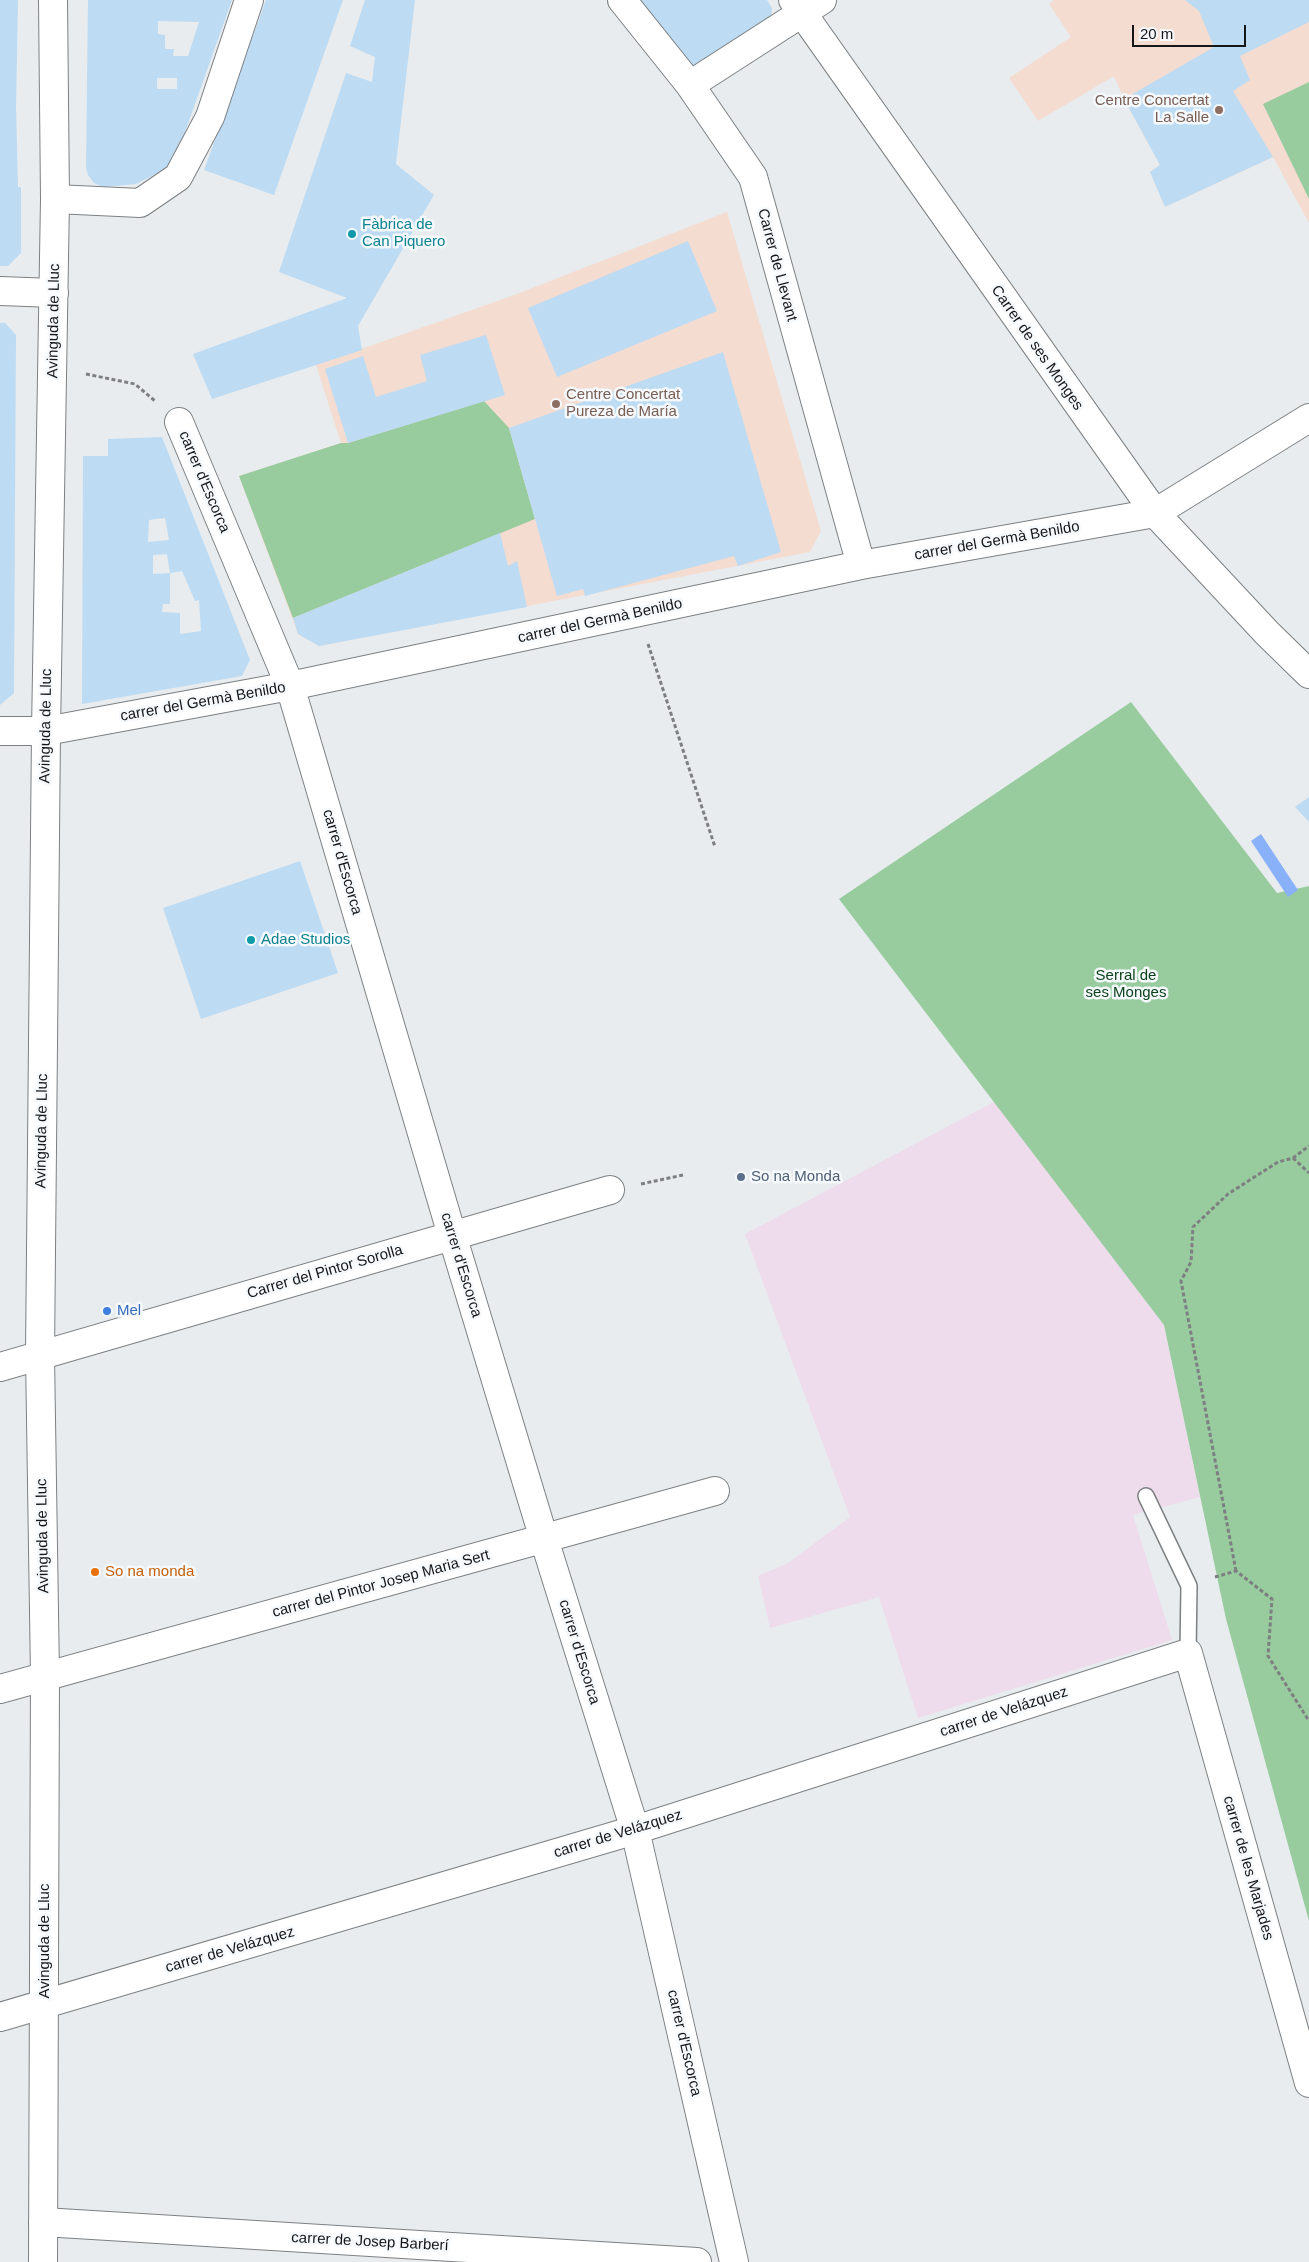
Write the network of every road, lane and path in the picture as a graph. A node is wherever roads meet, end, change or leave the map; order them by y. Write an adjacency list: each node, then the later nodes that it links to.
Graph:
1 (52, 0): 6 (street, Avinguda de Lluc)
2 (249, 0): 6 (street)
3 (622, 0): 5 (street, Carrer de Llevant)
4 (805, 5): 5 (street); 12 (street, Carrer de ses Monges)
5 (690, 85): 13 (street, Carrer de Llevant)
6 (56, 199): 8 (street, Avinguda de Lluc)
7 (0, 291): 8 (street)
8 (54, 293): 9 (street, Avinguda de Lluc)
9 (54, 367): 11 (path, carrer d'Escorca); 18 (street, Avinguda de Lluc)
10 (1309, 418): 12 (street)
11 (179, 422): 16 (street, carrer d'Escorca)
12 (1155, 513): 13 (street, carrer del Germà Benildo); 15 (street, Carrer de ses Monges)
13 (861, 566): 14 (street, carrer del Germà Benildo)
14 (637, 613): 16 (street, carrer del Germà Benildo); 19 (path)
15 (1309, 674)
16 (290, 686): 18 (street, carrer del Germà Benildo); 25 (street, carrer d'Escorca)
17 (0, 731): 18 (street, carrer del Germà Benildo)
18 (46, 731): 26 (street, Avinguda de Lluc)
19 (716, 847)
20 (1309, 1146): 21 (path)
21 (1293, 1158): 22 (path); 31 (path)
22 (1309, 1173)
23 (683, 1176): 24 (path)
24 (610, 1190): 25 (street, Carrer del Pintor Sorolla)
25 (452, 1235): 26 (street, Carrer del Pintor Sorolla); 30 (street, carrer d'Escorca)
26 (40, 1355): 27 (street, Carrer del Pintor Sorolla); 34 (street, Avinguda de Lluc)
27 (0, 1367)
28 (715, 1491): 30 (street, carrer del Pintor Josep Maria Sert)
29 (1146, 1496): 32 (lane)
30 (544, 1539): 34 (street, carrer del Pintor Josep Maria Sert); 37 (street, carrer d'Escorca)
31 (1236, 1570): 32 (path); 36 (path)
32 (1189, 1586): 33 (lane)
33 (1188, 1654): 37 (street, carrer de Velázquez); 40 (street, carrer de les Marjades)
34 (45, 1676): 35 (street, carrer del Pintor Josep Maria Sert); 38 (street, Avinguda de Lluc)
35 (0, 1689)
36 (1309, 1722)
37 (635, 1830): 38 (street, carrer de Velázquez); 44 (street, carrer d'Escorca)
38 (44, 2004): 39 (street, carrer de Velázquez); 41 (street, Avinguda de Lluc)
39 (0, 2017)
40 (1309, 2083)
41 (43, 2222): 42 (street, Avinguda de Lluc); 43 (street, carrer de Josep Barberí)
42 (43, 2262)
43 (697, 2262)
44 (734, 2262)

